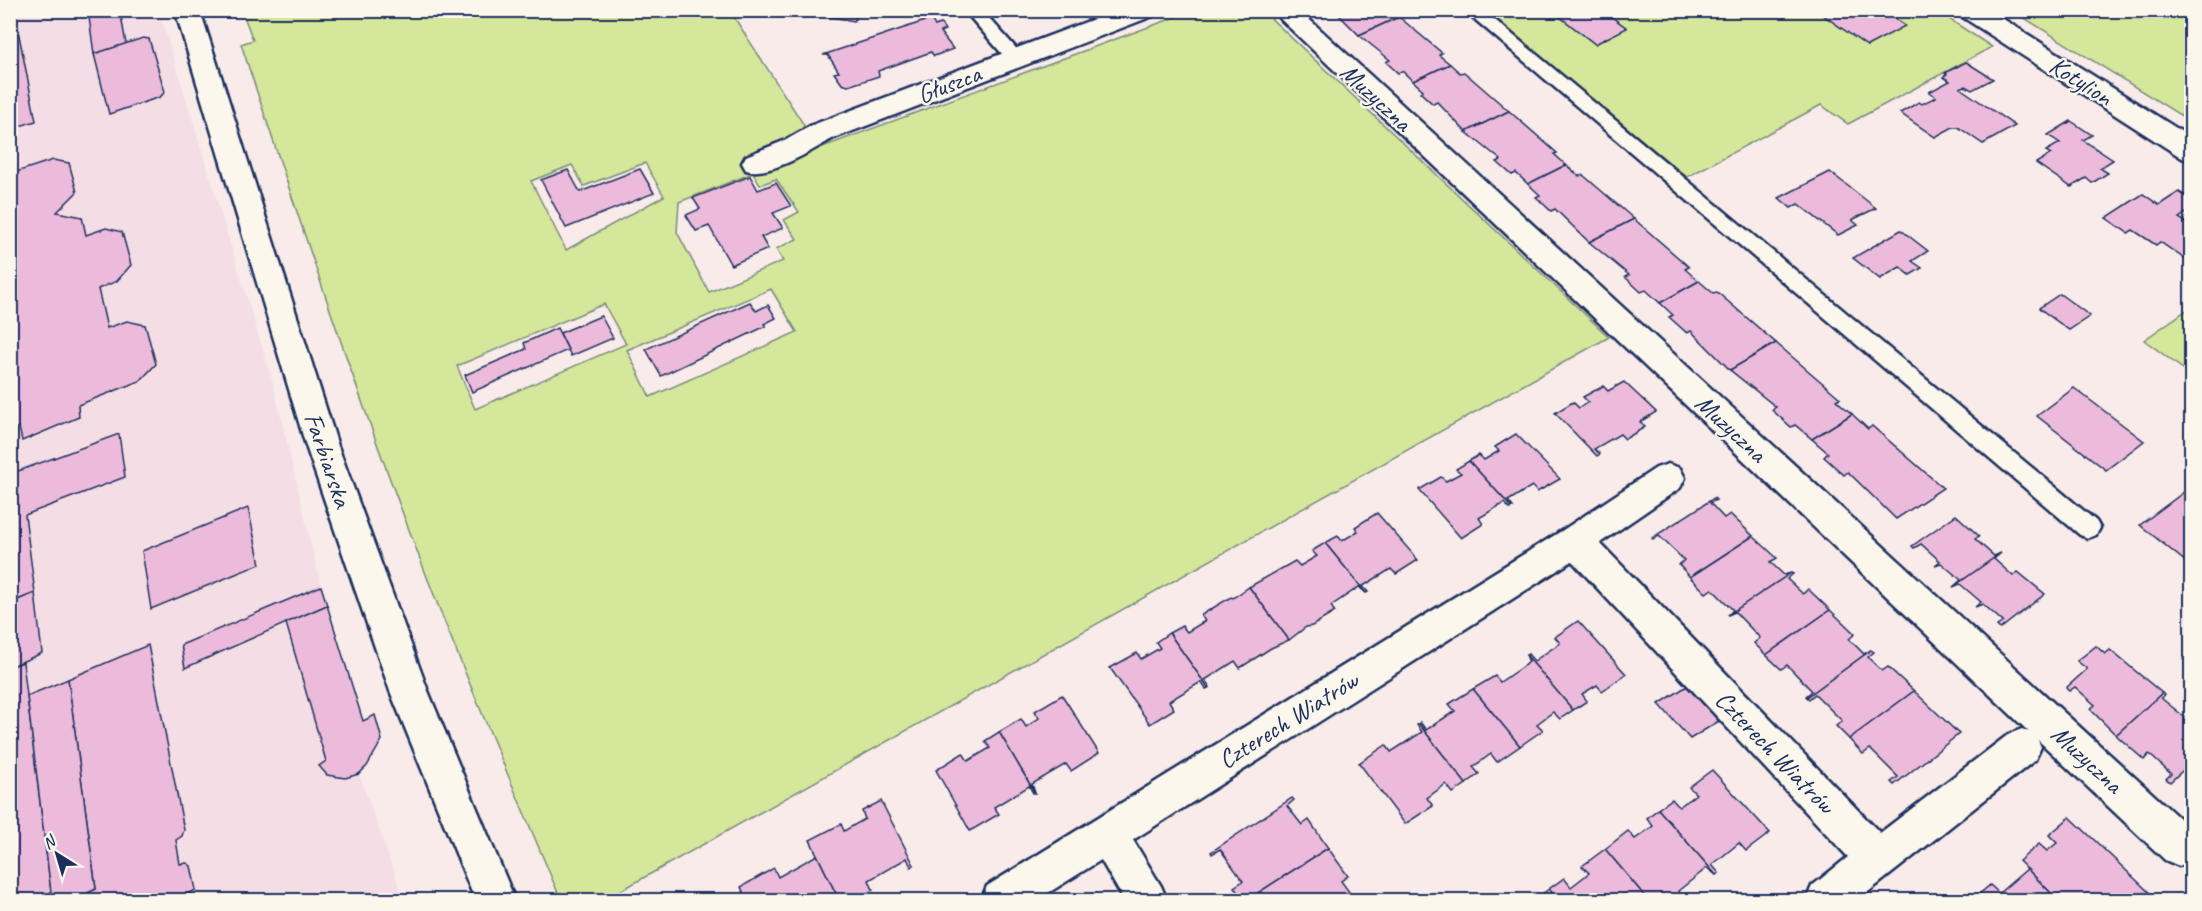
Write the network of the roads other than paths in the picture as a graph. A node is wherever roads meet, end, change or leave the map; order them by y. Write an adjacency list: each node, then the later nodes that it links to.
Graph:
1 (187, 10): 17 (street, Farbiarska)
2 (972, 10): 7 (lane)
3 (1144, 10): 7 (street, Głuszca)
4 (1283, 10): 15 (street, Muzyczna)
5 (1472, 10): 11 (lane)
6 (1970, 10): 8 (street, Kotylion)
7 (1016, 59): 9 (street, Głuszca)
8 (2192, 151)
9 (756, 163)
10 (1668, 478): 12 (street, Czterech Wiatrów)
11 (2088, 528)
12 (1575, 541): 14 (street, Czterech Wiatrów); 16 (street, Czterech Wiatrów)
13 (2022, 747): 16 (street)
14 (1107, 833): 18 (street, Czterech Wiatrów); 19 (street)
15 (2179, 846)
16 (1877, 859): 20 (street)
17 (495, 900)
18 (1001, 900)
19 (1147, 900)
20 (1826, 900)

